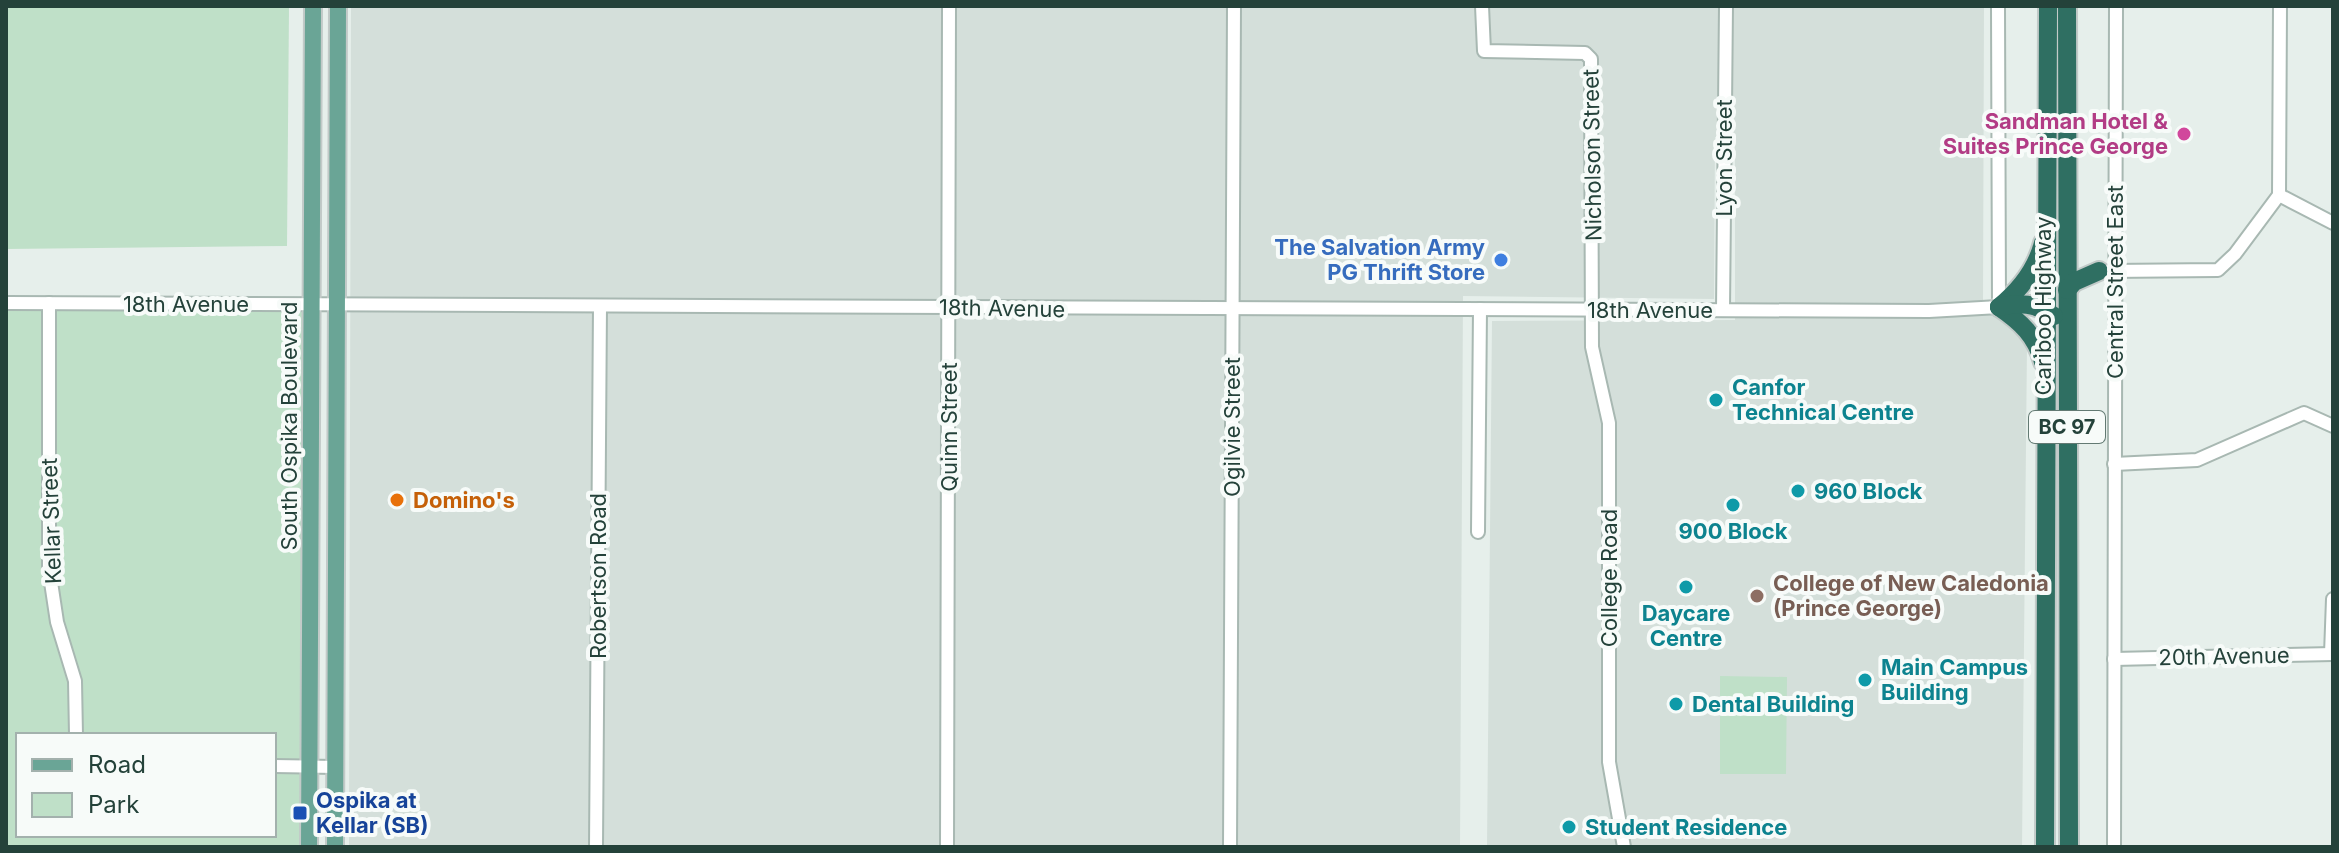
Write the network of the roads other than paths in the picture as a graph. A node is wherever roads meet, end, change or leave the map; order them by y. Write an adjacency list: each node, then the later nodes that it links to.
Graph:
1 (313, 6): 20 (main road, South Ospika Boulevard)
2 (338, 6): 21 (main road)
3 (949, 6): 23 (street, Quinn Street)
4 (1234, 6): 25 (street, Ogilvie Street)
5 (1482, 6): 27 (street, Nicholson Street)
6 (1726, 6): 28 (street, Lyon Street)
7 (1998, 6): 24 (street)
8 (2048, 6): 14 (highway, Cariboo Highway / BC 97)
9 (2067, 6): 15 (highway, Cariboo Highway / BC 97)
10 (2116, 6): 16 (street, Central Street East)
11 (2280, 6): 12 (street)
12 (2279, 195): 13 (street); 16 (street)
13 (2333, 223)
14 (2047, 229): 24 (highway); 29 (highway, Cariboo Highway / BC 97)
15 (2067, 252): 16 (highway); 17 (highway, Cariboo Highway / BC 97)
16 (2106, 271): 17 (highway); 33 (street, Central Street East)
17 (2067, 290): 30 (highway, Cariboo Highway / BC 97)
18 (6, 303): 19 (street, 18th Avenue)
19 (49, 303): 20 (street, 18th Avenue); 38 (street, Kellar Street)
20 (312, 305): 21 (street, 18th Avenue); 40 (main road, South Ospika Boulevard)
21 (337, 305): 22 (street, 18th Avenue); 41 (main road)
22 (600, 306): 23 (street, 18th Avenue); 44 (street, Robertson Road)
23 (949, 307): 25 (street, 18th Avenue); 45 (street, Quinn Street)
24 (1999, 307): 28 (street, 18th Avenue); 29 (highway); 31 (highway)
25 (1233, 308): 26 (street, 18th Avenue); 46 (street, Ogilvie Street)
26 (1480, 309): 27 (street, 18th Avenue); 34 (street)
27 (1593, 309): 28 (street, 18th Avenue); 47 (street, College Road)
28 (1723, 310)
29 (2047, 311): 30 (highway); 31 (highway, Cariboo Highway / BC 97)
30 (2066, 334): 49 (highway, Cariboo Highway / BC 97)
31 (2047, 373): 48 (highway, Cariboo Highway / BC 97)
32 (2333, 426): 33 (street)
33 (2114, 464): 37 (street, Central Street East)
34 (1478, 532)
35 (2333, 599): 36 (street)
36 (2332, 654): 37 (street, 20th Avenue)
37 (2114, 659): 50 (street, Central Street East)
38 (76, 733)
39 (276, 766): 40 (street)
40 (309, 766): 41 (street); 42 (main road, South Ospika Boulevard)
41 (335, 767): 43 (main road)
42 (309, 847)
43 (335, 847)
44 (596, 847)
45 (947, 847)
46 (1230, 847)
47 (1624, 847)
48 (2045, 847)
49 (2069, 847)
50 (2114, 847)

